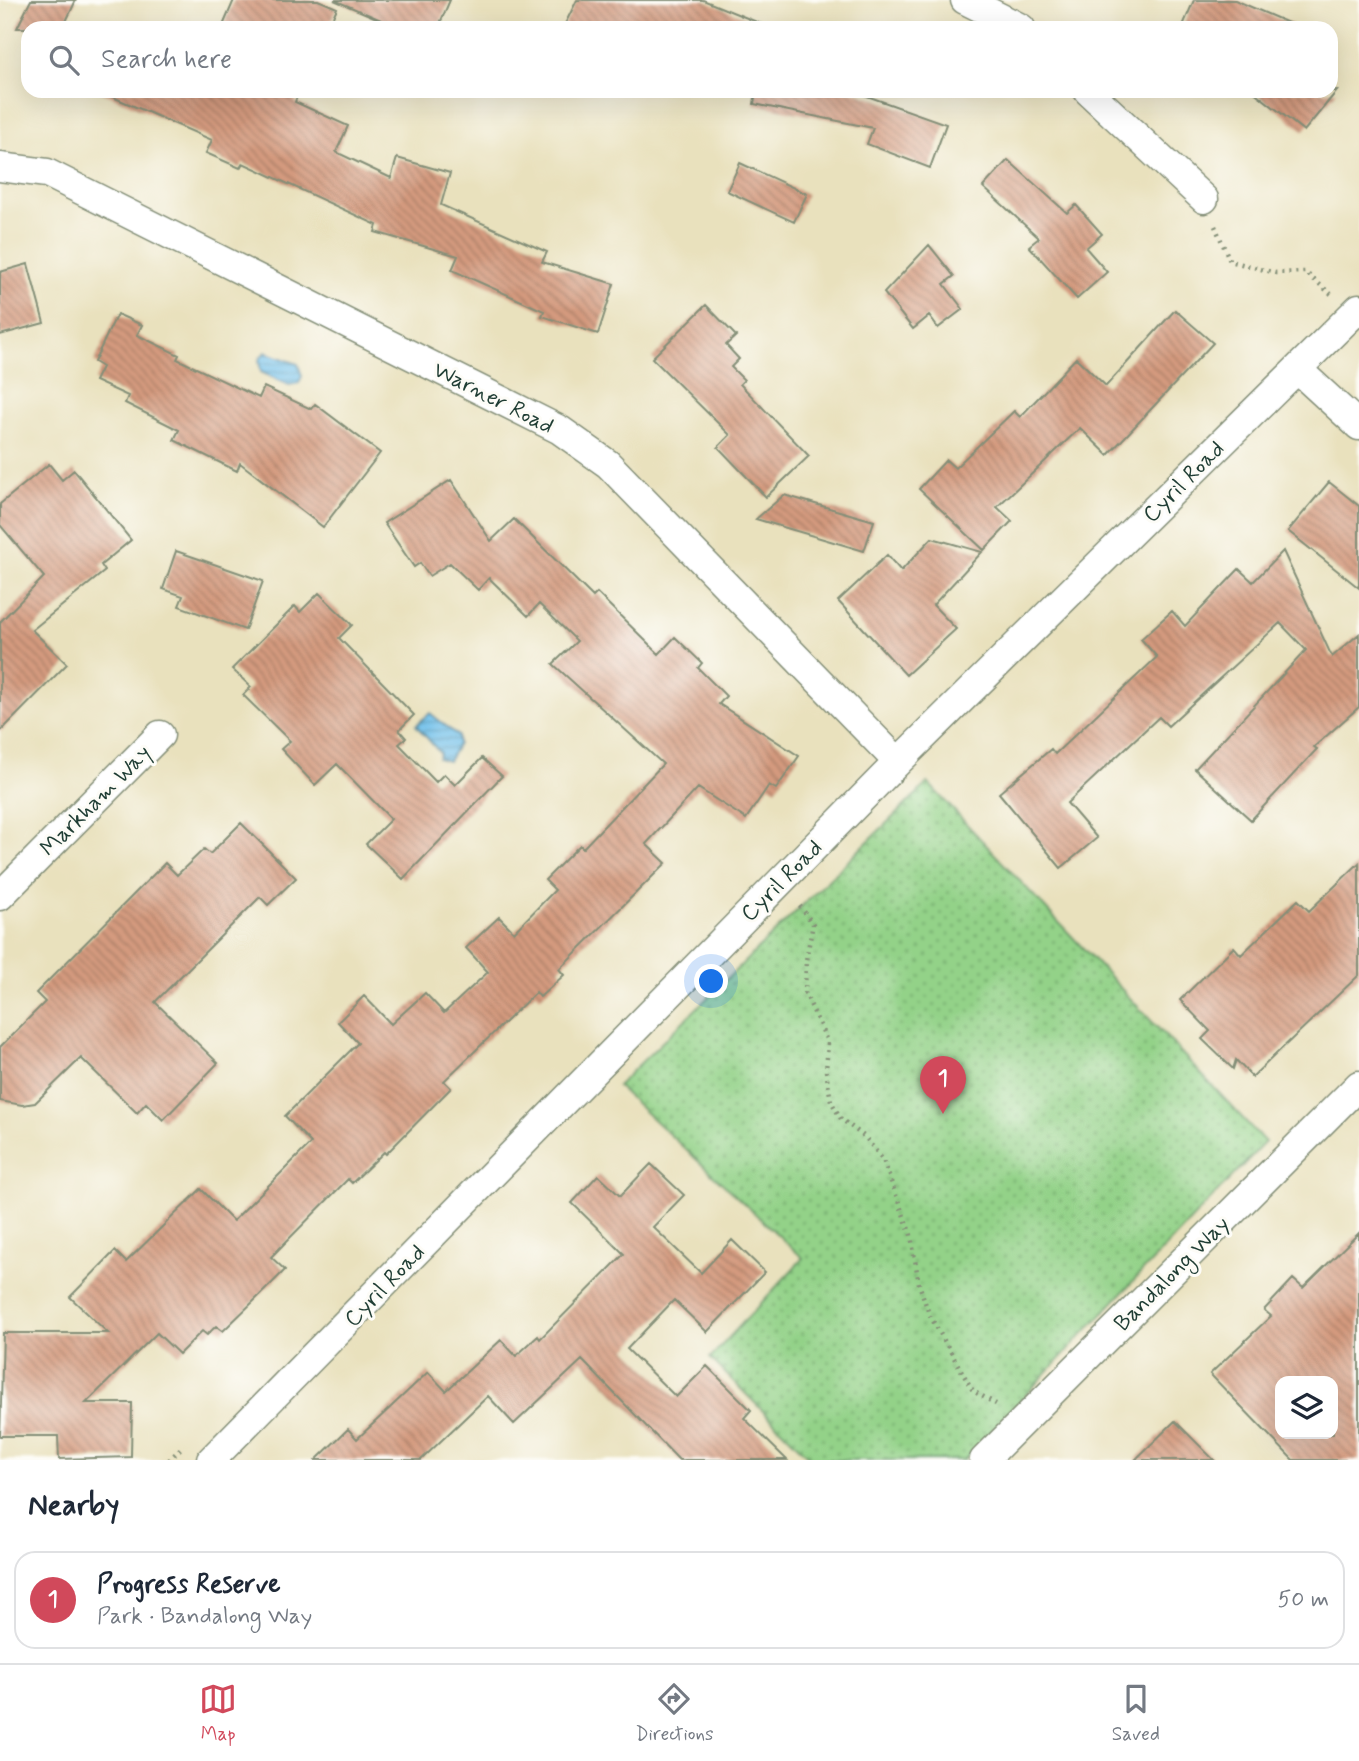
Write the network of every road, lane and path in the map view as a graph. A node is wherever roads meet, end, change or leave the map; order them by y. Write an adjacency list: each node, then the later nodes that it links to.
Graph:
1 (965, 0): 2 (street)
2 (1007, 21)
3 (1096, 98): 5 (street)
4 (0, 167): 10 (street, Warner Road)
5 (1204, 199): 6 (path)
6 (1357, 310): 7 (street, Cyril Road)
7 (1297, 369): 8 (street); 10 (street, Cyril Road)
8 (1359, 426)
9 (160, 735): 12 (street, Markham Way)
10 (898, 762): 11 (street, Cyril Road)
11 (780, 881): 14 (path); 15 (street, Cyril Road)
12 (0, 896)
13 (1359, 1086): 14 (street, Bandalong Way)
14 (1015, 1428): 16 (street, Bandalong Way)
15 (211, 1460)
16 (984, 1460)

